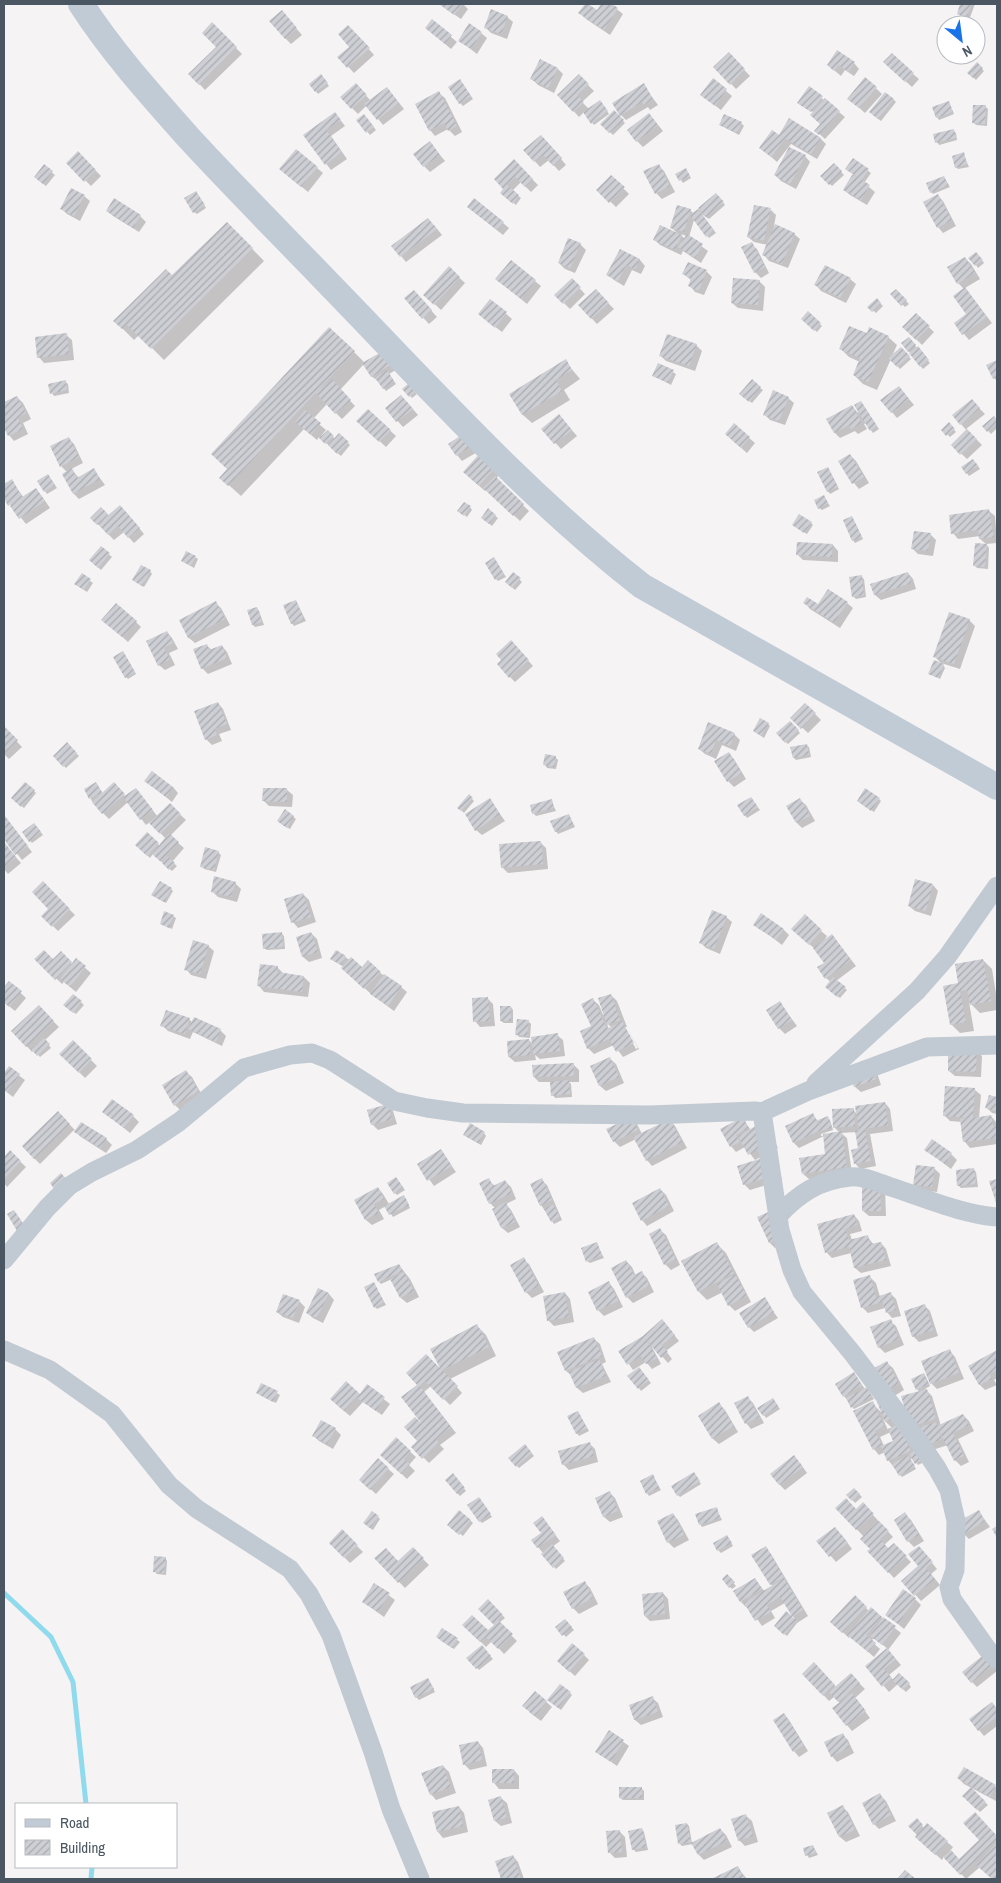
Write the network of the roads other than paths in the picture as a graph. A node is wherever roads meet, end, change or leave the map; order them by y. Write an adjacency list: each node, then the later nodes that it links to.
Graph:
1 (81, 4): 2 (main road)
2 (997, 787)
3 (997, 886): 5 (street)
4 (997, 1045): 5 (street)
5 (808, 1091): 6 (street)
6 (762, 1112): 7 (street); 9 (street)
7 (778, 1216): 8 (street); 11 (street)
8 (997, 1217)
9 (4, 1260)
10 (4, 1350): 12 (street)
11 (997, 1659)
12 (420, 1879)

